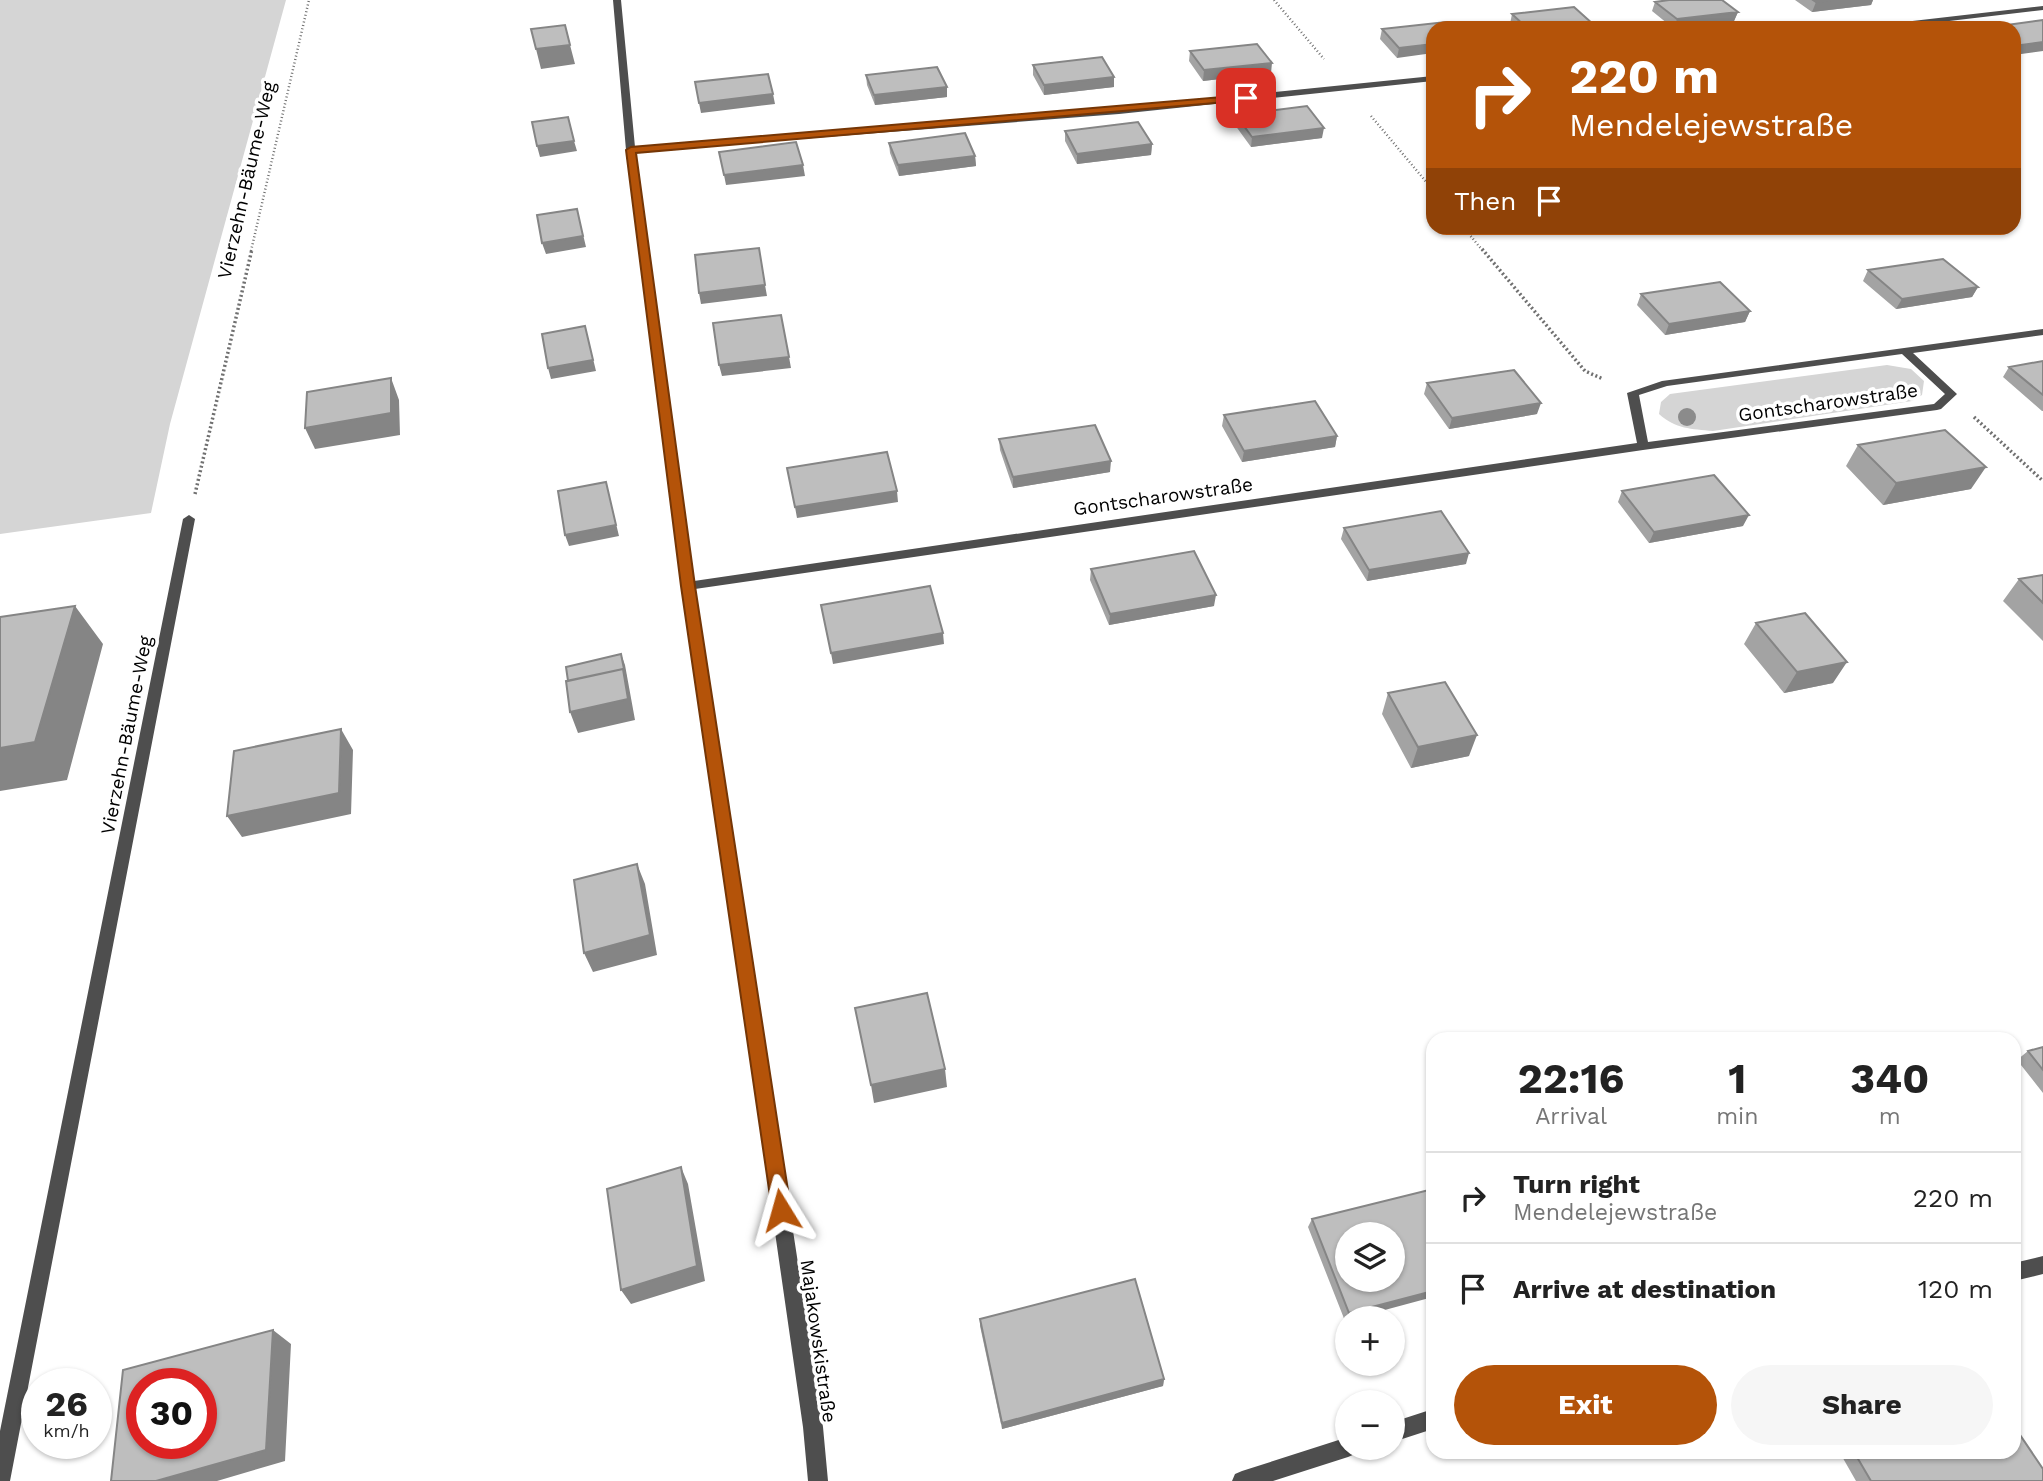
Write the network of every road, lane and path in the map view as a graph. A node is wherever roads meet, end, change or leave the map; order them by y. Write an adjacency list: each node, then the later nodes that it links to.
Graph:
1 (309, 0): 18 (path, Vierzehn-Bäume-Weg)
2 (617, 0): 9 (street, Majakowskistraße)
3 (1275, 0): 6 (path)
4 (2043, 8): 5 (street)
5 (1930, 21)
6 (1325, 61)
7 (1426, 79): 9 (street)
8 (1364, 108): 10 (path)
9 (631, 150): 19 (street, Majakowskistraße)
10 (1426, 182)
11 (1470, 235): 14 (path)
12 (2043, 332): 13 (street, Gontscharowstraße)
13 (1905, 351): 14 (street, Gontscharowstraße); 15 (street, Gontscharowstraße)
14 (1633, 393): 16 (street)
15 (1951, 394): 16 (street, Gontscharowstraße); 17 (path)
16 (1643, 446): 19 (street, Gontscharowstraße)
17 (2043, 481)
18 (189, 519): 25 (street, Vierzehn-Bäume-Weg)
19 (688, 586): 26 (street, Majakowskistraße)
20 (2043, 1265): 21 (street)
21 (2021, 1270)
22 (1426, 1421): 23 (street)
23 (1405, 1428)
24 (1335, 1451): 27 (street)
25 (0, 1481)
26 (818, 1481)
27 (1242, 1481)

